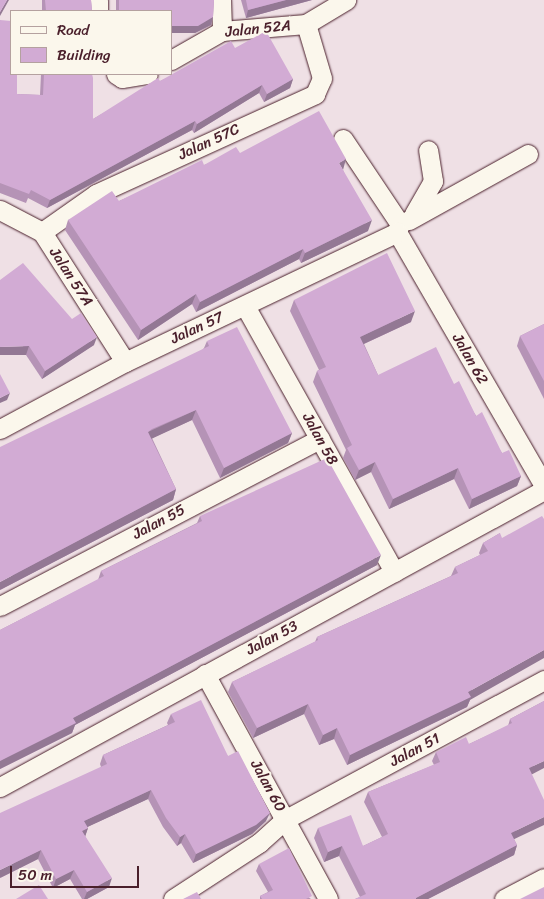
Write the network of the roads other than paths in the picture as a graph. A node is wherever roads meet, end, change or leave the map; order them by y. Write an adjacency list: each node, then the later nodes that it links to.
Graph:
1 (221, 0): 4 (street)
2 (346, 0): 3 (street, Jalan 52A)
3 (306, 24): 4 (street, Jalan 52A); 13 (street, Jalan 57C)
4 (222, 31): 5 (street, Jalan 52A)
5 (172, 59)
6 (118, 75): 7 (street)
7 (142, 75)
8 (344, 139): 12 (street, Jalan 62)
9 (428, 150): 12 (street)
10 (528, 154): 12 (street, Jalan 57)
11 (0, 210): 13 (street, Jalan 57A)
12 (402, 225): 14 (street, Jalan 57); 18 (street, Jalan 62)
13 (42, 232): 15 (street, Jalan 57A)
14 (245, 306): 15 (street, Jalan 57); 17 (street, Jalan 58)
15 (125, 362): 16 (street, Jalan 57)
16 (0, 429)
17 (320, 439): 19 (street, Jalan 58); 20 (street, Jalan 55)
18 (542, 481): 19 (street, Jalan 53)
19 (394, 572): 21 (street, Jalan 53)
20 (0, 606)
21 (205, 674): 23 (street, Jalan 53); 24 (street, Jalan 60)
22 (544, 680): 24 (street, Jalan 51)
23 (0, 787)
24 (286, 819): 26 (street, Jalan 51); 27 (street, Jalan 60)
25 (544, 878): 28 (street)
26 (173, 899)
27 (328, 899)
28 (504, 899)

